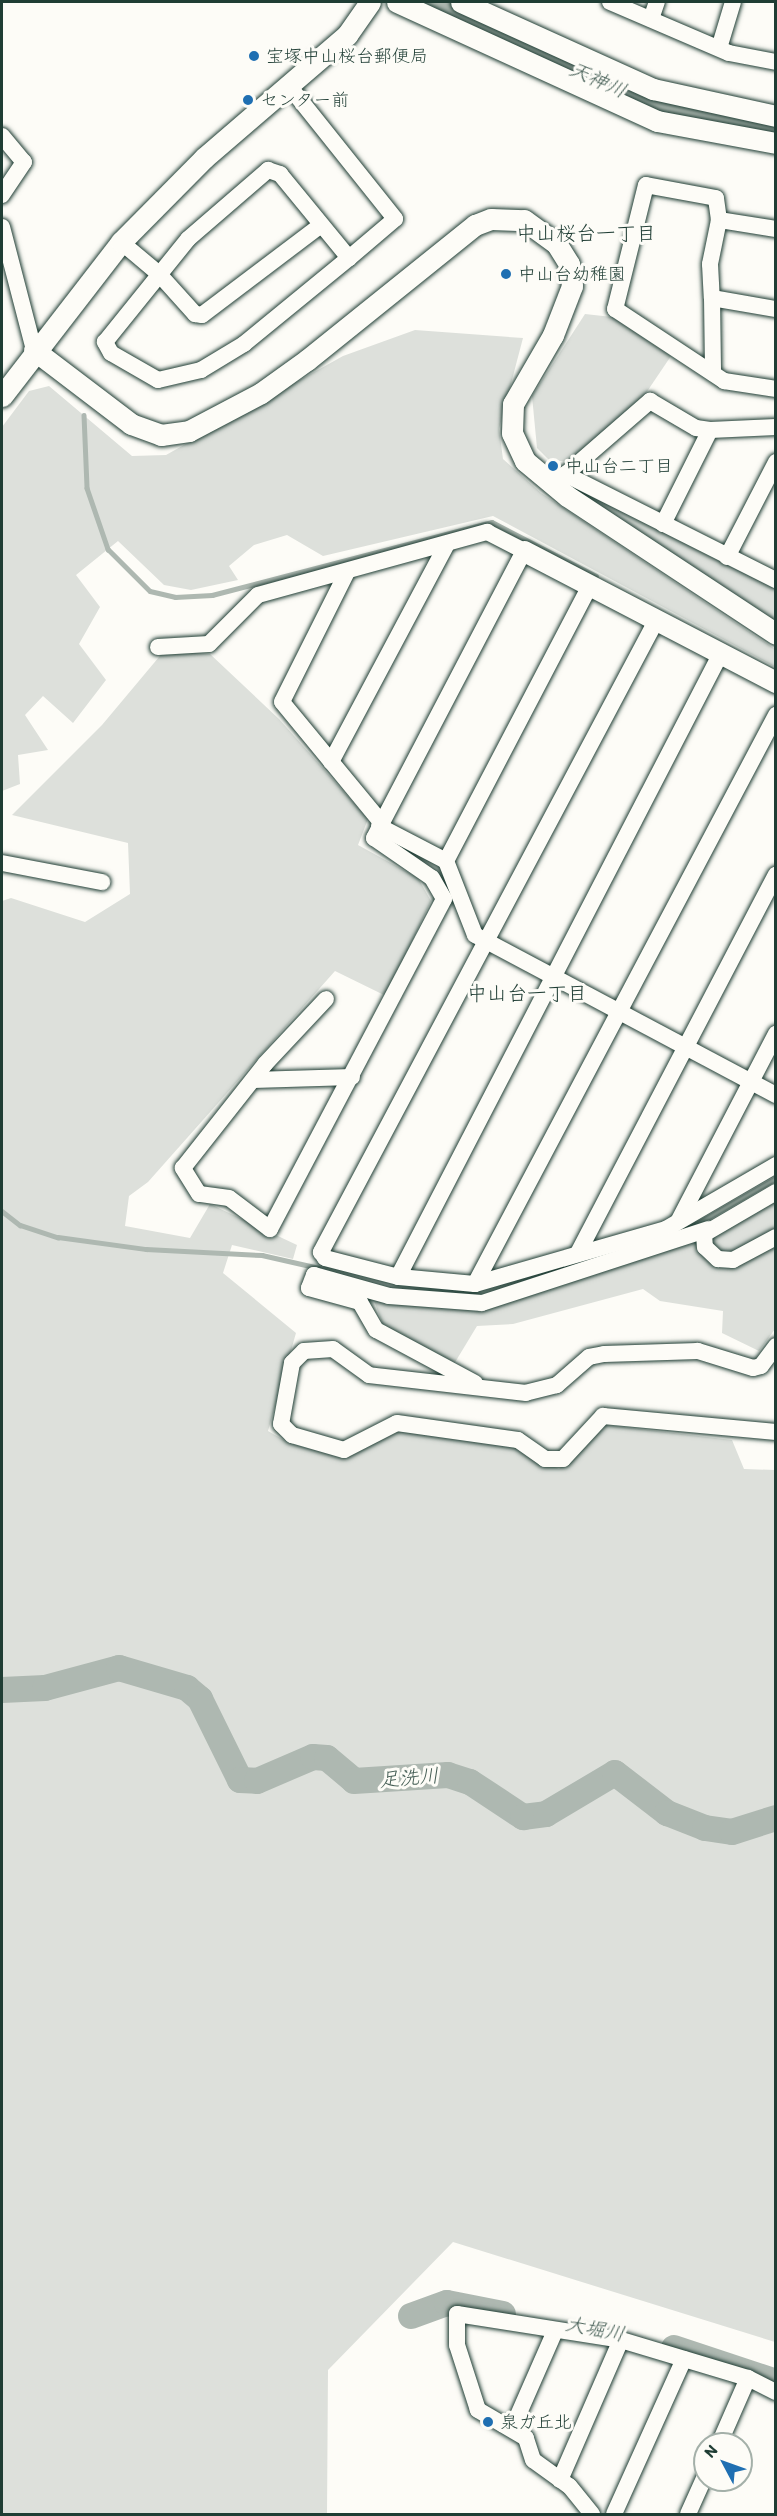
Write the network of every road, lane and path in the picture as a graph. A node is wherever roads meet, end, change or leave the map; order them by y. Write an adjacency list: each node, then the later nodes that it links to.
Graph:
1 (370, 2): 12 (street)
2 (397, 2): 11 (street)
3 (461, 2): 9 (street)
4 (610, 2): 7 (street)
5 (657, 2): 7 (street)
6 (733, 2): 8 (street)
7 (651, 19): 8 (street)
8 (720, 45): 10 (street)
9 (558, 48): 11 (street); 13 (street)
10 (776, 62)
11 (544, 73): 15 (street)
12 (289, 86): 21 (street); 22 (street)
13 (776, 116)
14 (2, 136): 16 (street)
15 (776, 143)
16 (2, 195)
17 (719, 220): 20 (street); 24 (street); 27 (street)
18 (321, 225): 22 (street); 23 (street); 23 (street)
19 (2, 227): 26 (street)
20 (776, 229)
21 (121, 242): 23 (street); 26 (street)
22 (349, 258): 23 (street)
23 (159, 273)
24 (712, 298): 25 (street); 27 (street)
25 (776, 309)
26 (34, 350): 29 (street); 33 (street)
27 (713, 373): 28 (street)
28 (776, 389)
29 (2, 396)
30 (776, 427): 31 (street)
31 (710, 430): 33 (street); 34 (street)
32 (776, 462): 37 (street)
33 (559, 480): 34 (street); 42 (street)
34 (663, 524): 37 (street)
35 (446, 546): 36 (street); 38 (street); 47 (street)
36 (524, 551): 40 (street); 48 (street)
37 (727, 557): 39 (street)
38 (347, 572): 43 (street); 47 (street)
39 (776, 580)
40 (590, 585): 41 (street); 49 (street)
41 (657, 619): 44 (street); 53 (street)
42 (776, 634)
43 (158, 647)
44 (721, 653): 45 (street); 54 (street)
45 (776, 682)
46 (776, 715): 56 (street)
47 (331, 762): 48 (street)
48 (380, 824): 49 (street); 59 (street)
49 (446, 861): 53 (street)
50 (2, 863): 52 (street)
51 (776, 876): 58 (street)
52 (102, 882)
53 (484, 941): 54 (street); 68 (street)
54 (551, 977): 56 (street); 71 (street)
55 (326, 999): 60 (street)
56 (619, 1014): 58 (street); 72 (street)
57 (776, 1034): 61 (street)
58 (683, 1049): 61 (street); 69 (street)
59 (352, 1077): 60 (street); 60 (street)
60 (253, 1080)
61 (750, 1082): 62 (street); 65 (street)
62 (776, 1095)
63 (776, 1164): 65 (street)
64 (776, 1192): 66 (street)
65 (679, 1221): 69 (street)
66 (708, 1229): 67 (street); 70 (street)
67 (776, 1238)
68 (321, 1252): 70 (street); 71 (street)
69 (578, 1254): 72 (street)
70 (314, 1275): 74 (street)
71 (398, 1277): 72 (street)
72 (475, 1284)
73 (776, 1346): 74 (street)
74 (476, 1383): 75 (street)
75 (776, 1432)
76 (555, 2331): 77 (street); 81 (street); 81 (street)
77 (621, 2340): 78 (street); 83 (street)
78 (684, 2359): 79 (street); 86 (street)
79 (748, 2378): 80 (street); 82 (street)
80 (776, 2392)
81 (512, 2429): 83 (street)
82 (724, 2432)
83 (560, 2480): 85 (street)
84 (698, 2492): 87 (street)
85 (592, 2514)
86 (614, 2514)
87 (688, 2514)

